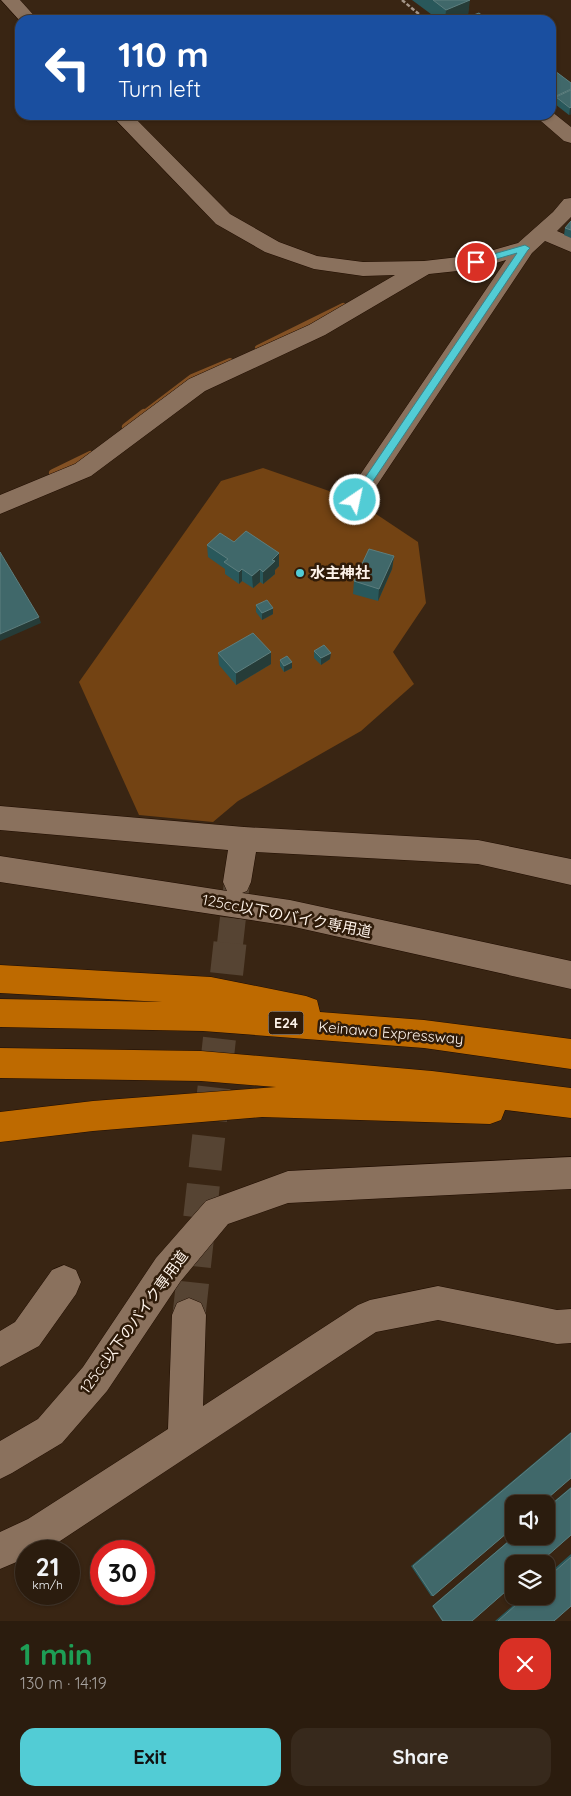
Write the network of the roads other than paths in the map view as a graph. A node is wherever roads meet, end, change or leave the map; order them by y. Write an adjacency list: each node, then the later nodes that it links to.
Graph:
1 (10, 0): 2 (street)
2 (24, 15)
3 (125, 120): 10 (street)
4 (550, 120): 5 (street)
5 (571, 137)
6 (571, 204): 7 (street)
7 (543, 232): 8 (street); 9 (street)
8 (571, 244)
9 (525, 248): 10 (street); 11 (street)
10 (424, 268): 12 (street)
11 (355, 500)
12 (0, 505)
13 (0, 818): 14 (street)
14 (244, 839): 16 (street); 17 (street)
15 (0, 869): 18 (street, 125cc以下のバイク専用道)
16 (571, 872)
17 (237, 882)
18 (571, 975)
19 (0, 979): 21 (highway)
20 (0, 1013): 21 (highway, Keinawa Expressway / E24)
21 (424, 1034): 22 (highway, Keinawa Expressway / E24)
22 (571, 1054)
23 (0, 1063): 24 (highway)
24 (571, 1103)
25 (571, 1111): 26 (highway)
26 (0, 1127)
27 (571, 1173): 33 (street, 125cc以下のバイク専用道)
28 (64, 1282): 31 (street)
29 (189, 1315): 32 (street)
30 (571, 1326): 32 (street)
31 (0, 1350)
32 (186, 1439): 34 (street)
33 (0, 1461)
34 (0, 1551)

